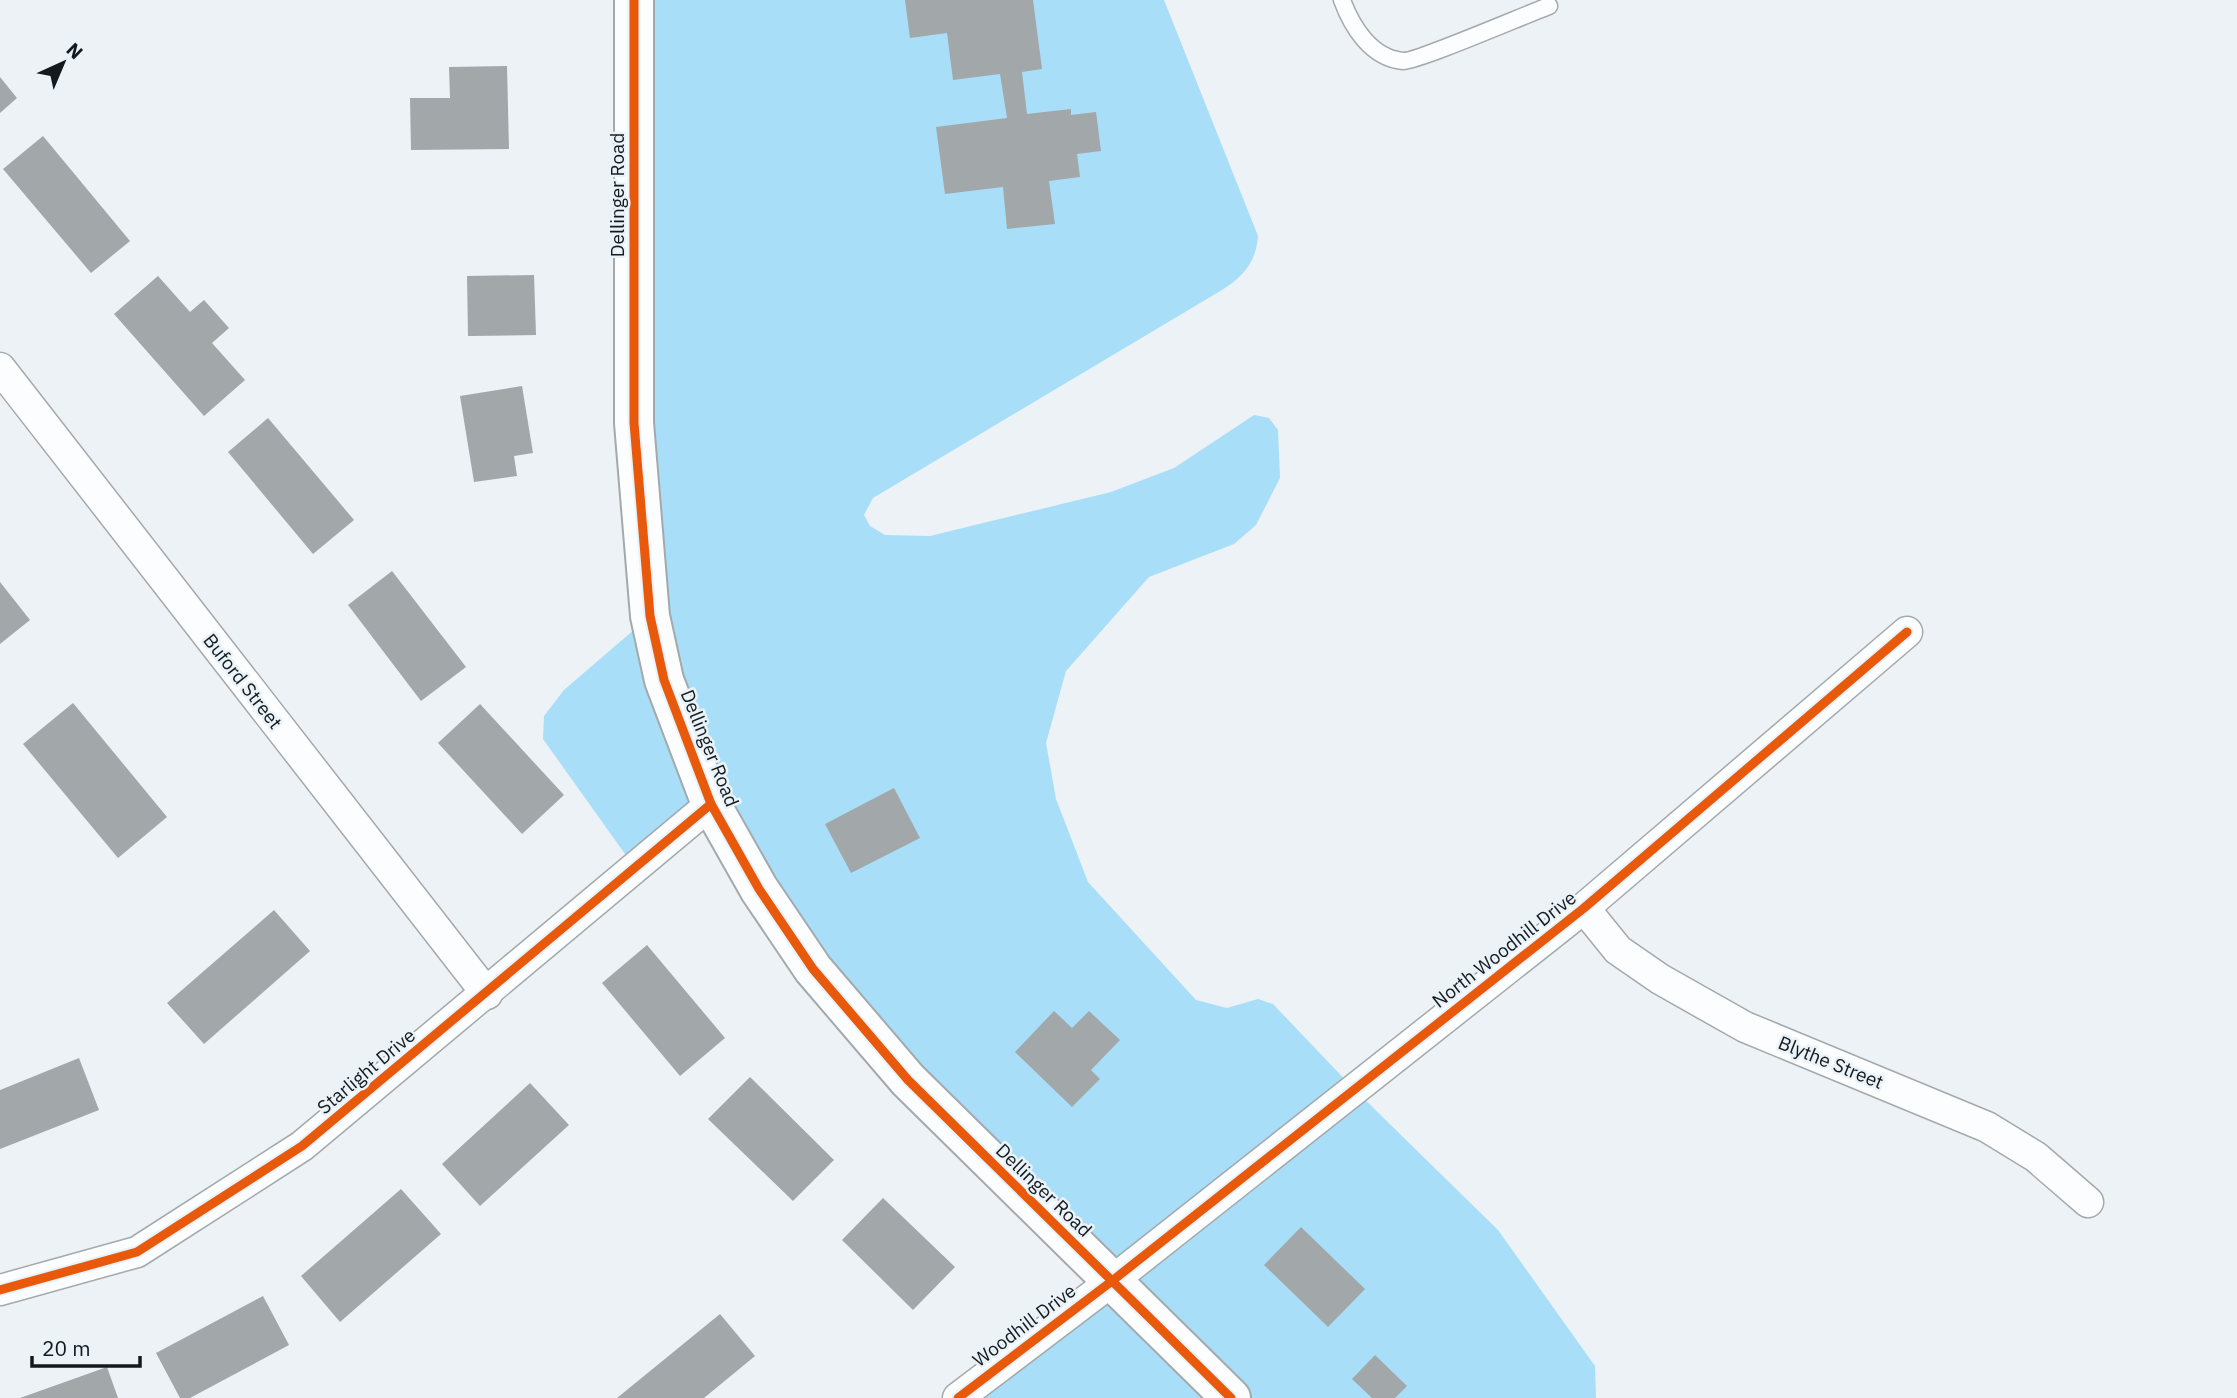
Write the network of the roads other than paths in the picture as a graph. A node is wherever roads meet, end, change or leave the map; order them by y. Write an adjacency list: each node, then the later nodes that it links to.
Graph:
1 (634, 0): 6 (street, Dellinger Road)
2 (1342, 0): 3 (lane)
3 (1549, 6)
4 (0, 368): 8 (street, Buford Street)
5 (1907, 632): 7 (street, North Woodhill Drive)
6 (710, 804): 8 (street, Starlight Drive); 10 (street, Dellinger Road)
7 (1584, 908): 9 (street, Blythe Street); 10 (street, North Woodhill Drive)
8 (487, 994): 11 (street, Starlight Drive)
9 (2088, 1202)
10 (1112, 1280): 12 (street, Woodhill Drive); 13 (street, Dellinger Road)
11 (0, 1290)
12 (958, 1398)
13 (1231, 1398)

